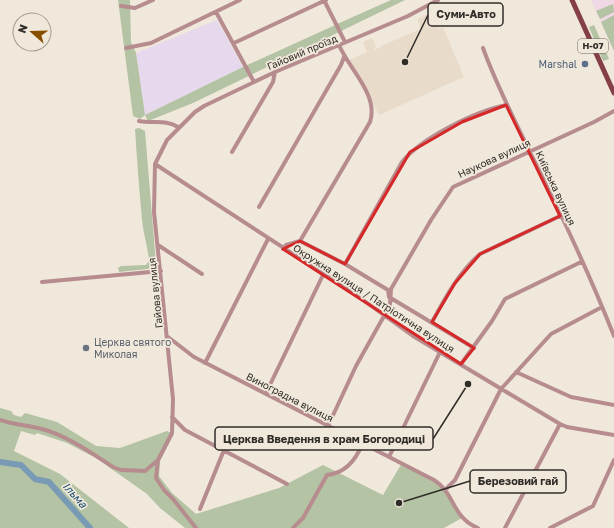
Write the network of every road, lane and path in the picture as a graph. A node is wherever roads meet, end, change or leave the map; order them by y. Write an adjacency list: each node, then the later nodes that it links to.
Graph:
1 (153, 0): 6 (street)
2 (240, 0): 7 (street)
3 (325, 0): 8 (street); 9 (street)
4 (438, 0): 8 (street, Гайовий проїзд)
5 (572, 0): 16 (main road, Н-07)
6 (121, 6)
7 (216, 12): 9 (street); 11 (street)
8 (345, 42): 10 (street, Гайовий проїзд)
9 (234, 43): 15 (street)
10 (339, 45): 13 (street); 14 (street, Гайовий проїзд)
11 (126, 48)
12 (483, 48): 17 (street, Київська вулиця)
13 (344, 57): 24 (street); 27 (street)
14 (276, 72): 15 (street, Гайовий проїзд); 22 (street)
15 (254, 82): 20 (street, Гайовий проїзд)
16 (614, 93)
17 (506, 105): 21 (street, Київська вулиця); 31 (street)
18 (614, 111): 21 (street, Наукова вулиця)
19 (139, 122): 20 (street)
20 (178, 127): 23 (street, Гайова вулиця)
21 (530, 151): 25 (street, Київська вулиця); 36 (street, Наукова вулиця)
22 (232, 152)
23 (155, 164): 26 (street, Окружна вулиця / Патріотична вулиця); 28 (street, Гайова вулиця)
24 (259, 208)
25 (560, 216): 30 (street, Київська вулиця); 39 (street)
26 (268, 239): 29 (street, Окружна вулиця / Патріотична вулиця); 44 (street)
27 (300, 241): 29 (street); 31 (street)
28 (158, 245): 32 (street, Гайова вулиця); 33 (street)
29 (283, 249): 34 (street, Окружна вулиця / Патріотична вулиця)
30 (582, 262): 37 (street, Київська вулиця); 42 (street)
31 (345, 264): 36 (street)
32 (161, 271): 35 (street); 41 (street, Гайова вулиця)
33 (202, 274)
34 (323, 275): 38 (street, Окружна вулиця / Патріотична вулиця); 48 (street)
35 (42, 282)
36 (389, 297): 38 (street, Наукова вулиця); 39 (street)
37 (602, 307): 40 (street, Київська вулиця); 46 (street)
38 (385, 314): 43 (street, Окружна вулиця / Патріотична вулиця); 53 (street, Наукова вулиця)
39 (432, 322): 42 (street)
40 (614, 336)
41 (167, 337): 44 (street, Виноградна вулиця); 50 (street, Гайова вулиця)
42 (474, 348): 45 (street)
43 (440, 352): 45 (street, Окружна вулиця / Патріотична вулиця); 57 (street)
44 (205, 363): 48 (street, Виноградна вулиця)
45 (461, 364): 47 (street, Окружна вулиця / Патріотична вулиця)
46 (516, 372): 47 (street); 49 (street)
47 (501, 389): 52 (street, Окружна вулиця / Патріотична вулиця); 61 (street)
48 (266, 393): 53 (street, Виноградна вулиця)
49 (614, 405)
50 (171, 416): 56 (street); 58 (street, Гайова вулиця)
51 (0, 420): 58 (street)
52 (560, 424): 54 (street, Окружна вулиця / Патріотична вулиця); 66 (street)
53 (328, 426): 55 (street, Виноградна вулиця)
54 (614, 435)
55 (362, 444): 57 (street, Виноградна вулиця); 64 (street)
56 (224, 450): 60 (street); 62 (street)
57 (389, 457): 61 (street, Виноградна вулиця)
58 (158, 460): 63 (street)
59 (614, 460): 67 (street)
60 (287, 484)
61 (445, 490): 65 (street, Виноградна вулиця)
62 (200, 509)
63 (196, 528)
64 (293, 528)
65 (478, 528)
66 (505, 528)
67 (550, 528)

